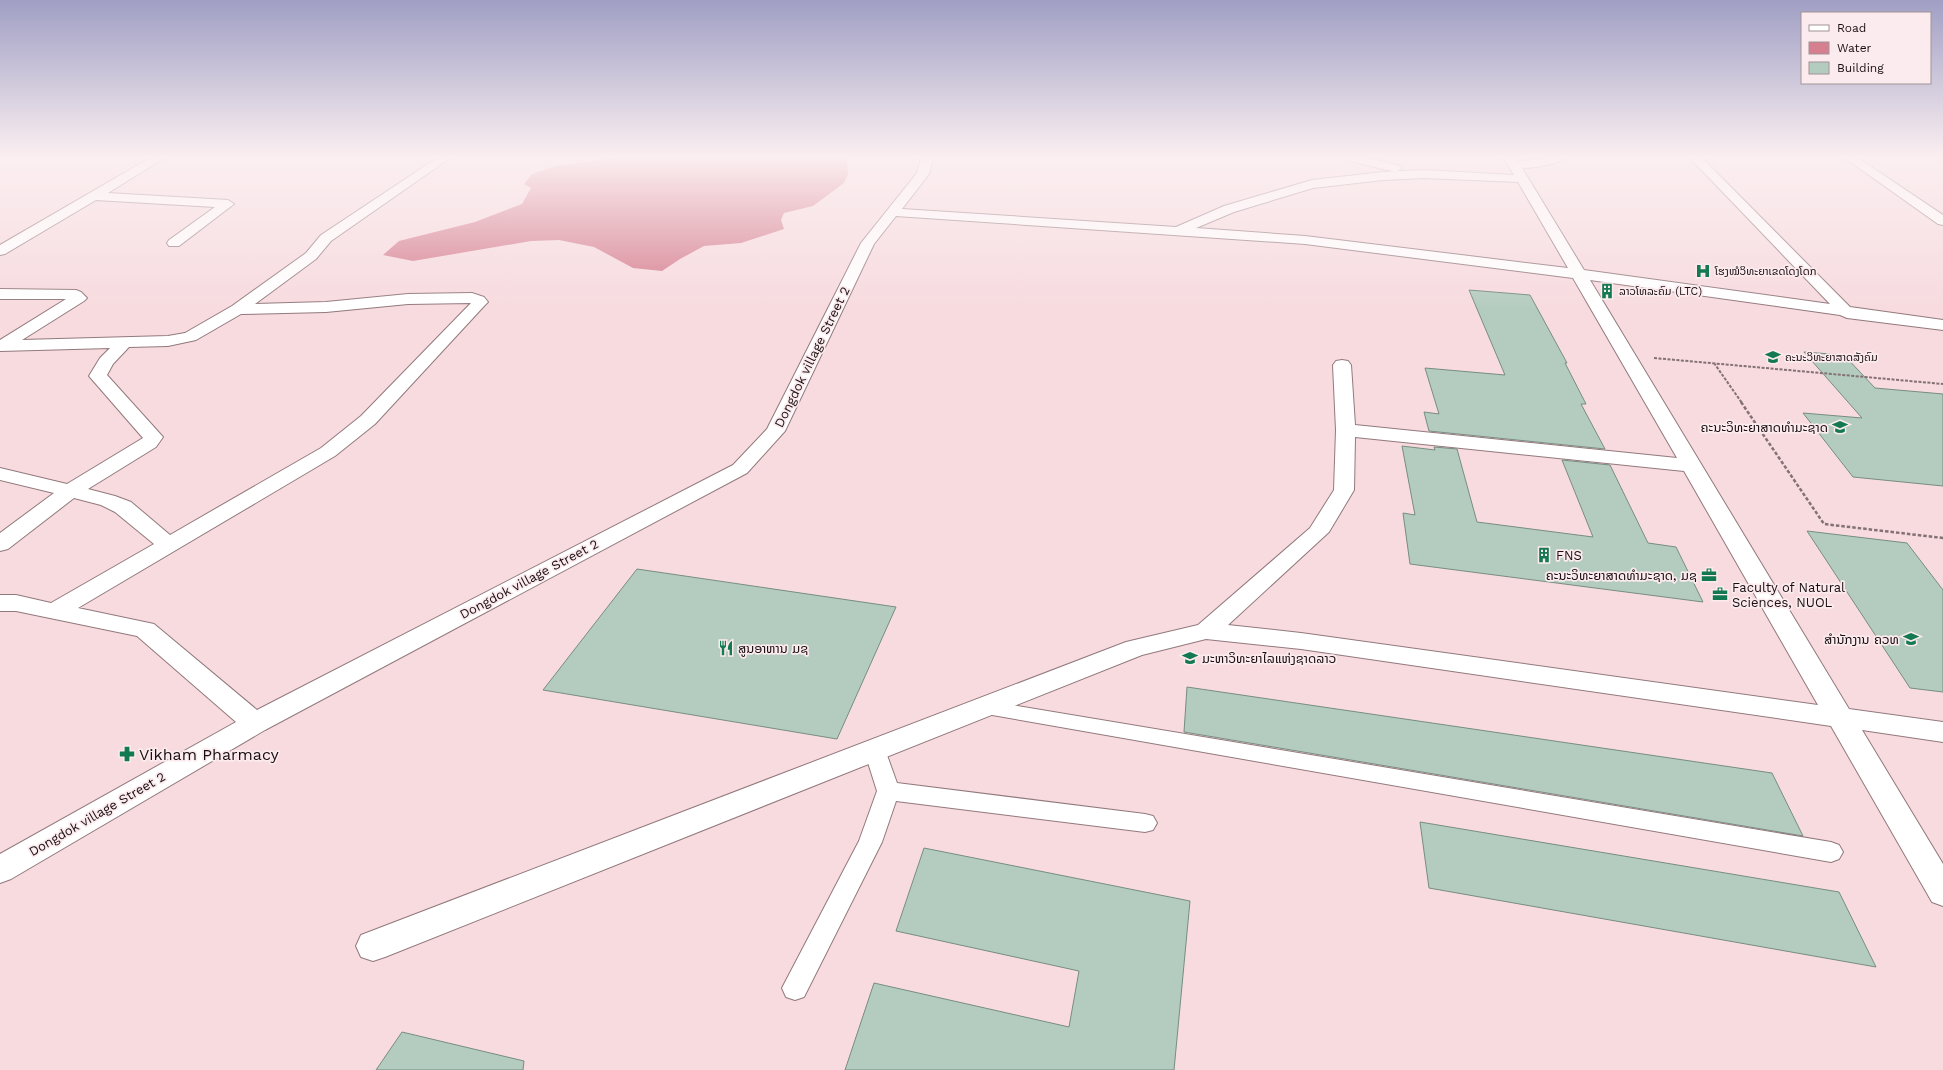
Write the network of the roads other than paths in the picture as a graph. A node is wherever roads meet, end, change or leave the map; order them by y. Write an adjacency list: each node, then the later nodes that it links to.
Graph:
1 (73, 208): 13 (street)
2 (223, 208): 12 (street)
3 (371, 208): 16 (street)
4 (897, 208): 9 (street, Dongdok village Street 2)
5 (1233, 208): 11 (street)
6 (1540, 208): 14 (street)
7 (1744, 208): 17 (street)
8 (1924, 208): 10 (street)
9 (894, 212): 11 (street); 33 (street, Dongdok village Street 2)
10 (1943, 221)
11 (1178, 231): 14 (street)
12 (174, 243)
13 (0, 251)
14 (1579, 274): 17 (street); 23 (street)
15 (0, 294): 20 (street)
16 (238, 309): 19 (street); 27 (street)
17 (1847, 312): 18 (street)
18 (1943, 325)
19 (125, 342): 20 (street); 25 (street)
20 (1, 346)
21 (1342, 365): 22 (street)
22 (1346, 430): 23 (street); 30 (street)
23 (1692, 466): 32 (street)
24 (0, 474): 25 (street)
25 (71, 490): 26 (street); 27 (street)
26 (0, 544)
27 (169, 545): 29 (street)
28 (0, 604): 29 (street)
29 (55, 611): 33 (street)
30 (1206, 631): 31 (street); 32 (street)
31 (982, 707): 35 (street); 38 (lane)
32 (1838, 716): 34 (street); 40 (street)
33 (255, 723): 39 (street, Dongdok village Street 2)
34 (1943, 732)
35 (875, 750): 36 (lane); 41 (street)
36 (888, 791): 37 (lane); 42 (lane)
37 (1145, 823)
38 (1831, 852)
39 (0, 870)
40 (1943, 892)
41 (373, 946)
42 (795, 988)

